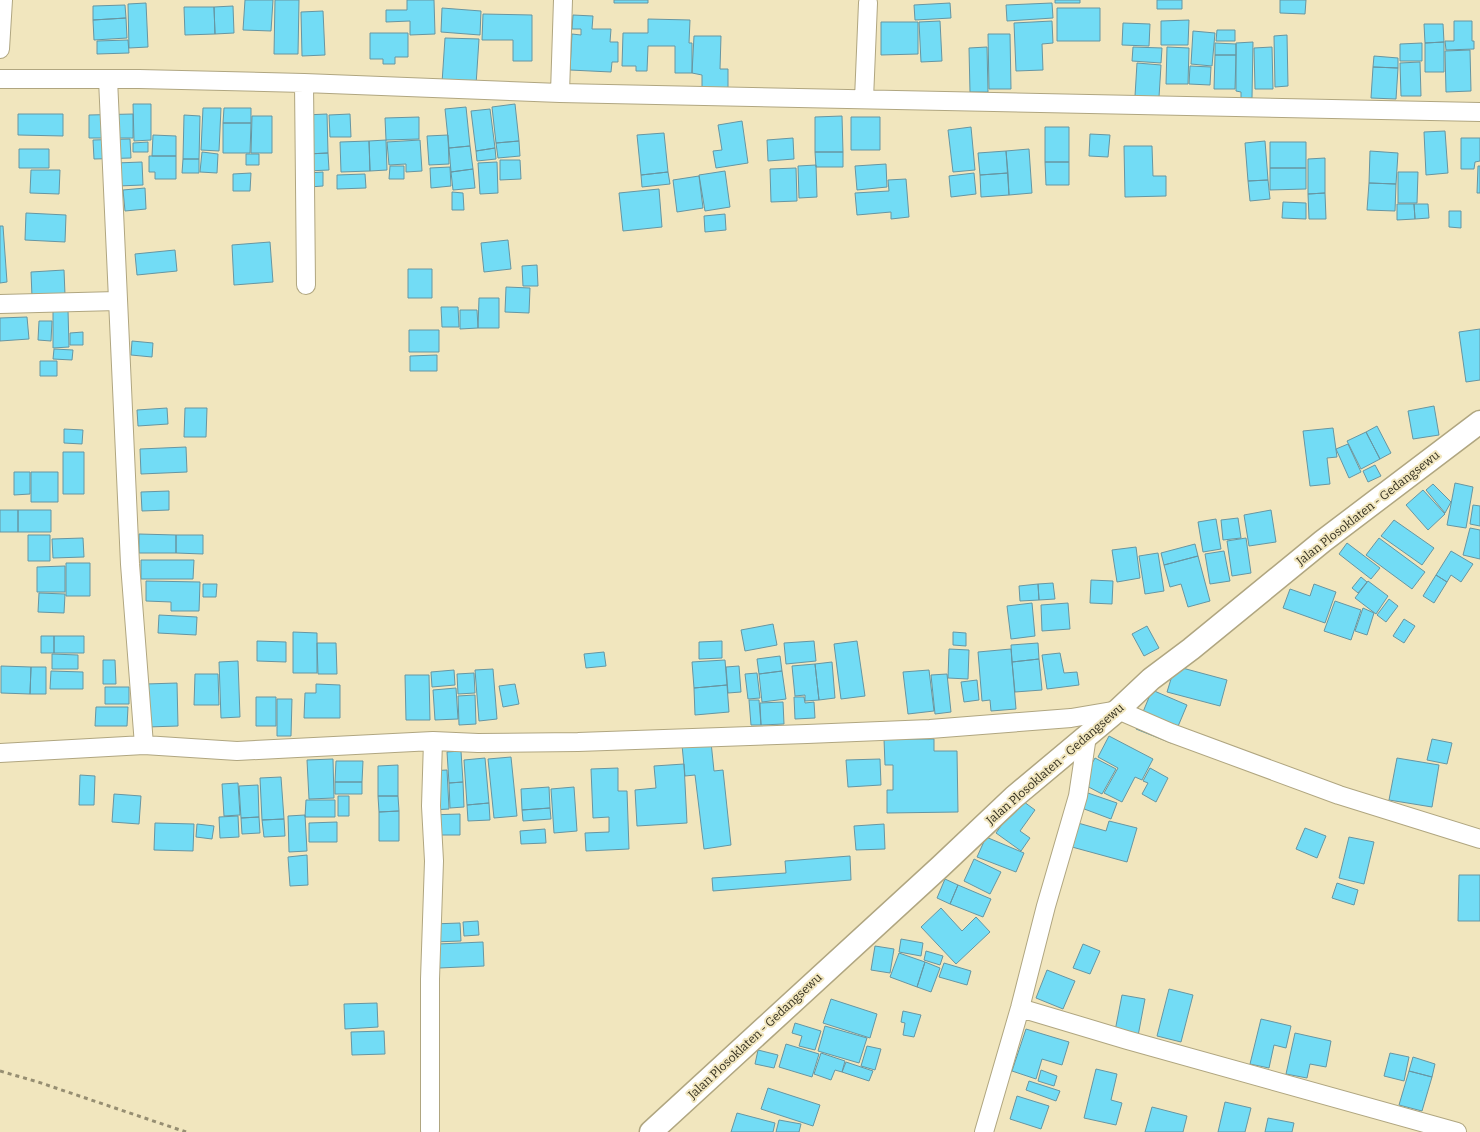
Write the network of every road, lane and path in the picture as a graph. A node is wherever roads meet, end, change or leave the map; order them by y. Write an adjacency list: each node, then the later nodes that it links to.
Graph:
1 (3, 0): 4 (street)
2 (563, 0): 8 (street)
3 (868, 3): 9 (street)
4 (0, 49)
5 (108, 78): 6 (street); 7 (street); 12 (street)
6 (0, 79)
7 (304, 83): 8 (street); 11 (street)
8 (560, 93): 9 (street)
9 (864, 99): 10 (street)
10 (1480, 112)
11 (306, 285)
12 (117, 301): 13 (street); 18 (street)
13 (0, 304)
14 (1480, 423): 15 (main road, Jalan Plosoklaten - Gedangsewu)
15 (1118, 710): 16 (main road, Jalan Plosoklaten - Gedangsewu); 17 (street); 20 (street)
16 (1087, 736): 21 (street); 25 (main road, Jalan Plosoklaten - Gedangsewu)
17 (433, 741): 18 (street); 23 (street)
18 (144, 745): 19 (street)
19 (0, 754)
20 (1480, 839)
21 (1020, 1008): 26 (street); 27 (street)
22 (0, 1071): 24 (path)
23 (430, 1130)
24 (186, 1132)
25 (651, 1132)
26 (984, 1132)
27 (1456, 1132)

